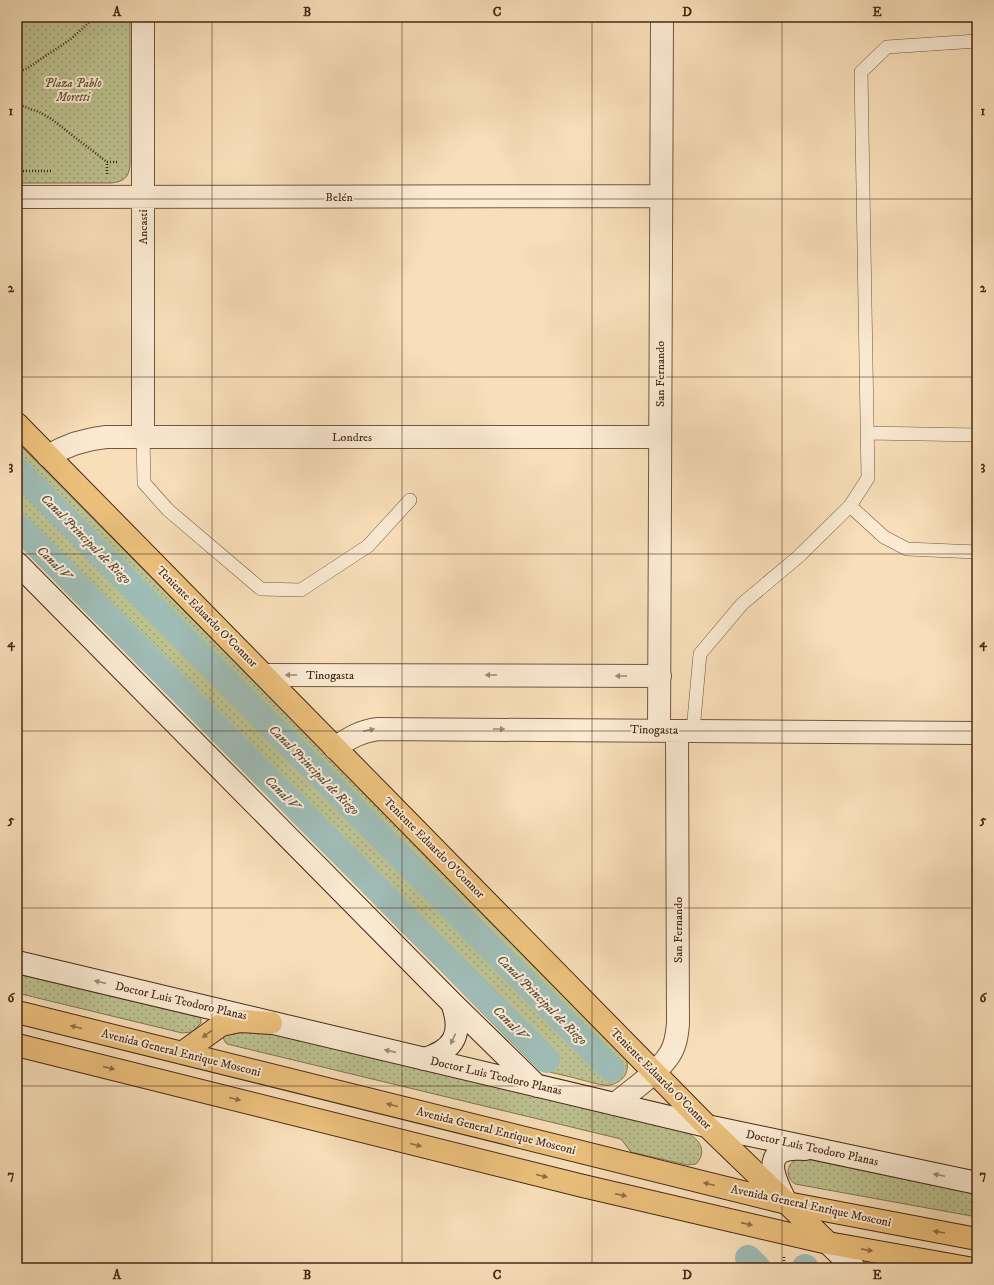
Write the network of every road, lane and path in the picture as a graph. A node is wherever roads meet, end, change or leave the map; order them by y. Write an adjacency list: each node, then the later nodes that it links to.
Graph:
1 (95, 17): 5 (path)
2 (143, 17): 9 (street, Ancasti)
3 (662, 17): 10 (street, San Fernando)
4 (977, 41): 15 (lane)
5 (18, 72): 6 (path)
6 (17, 82)
7 (17, 104): 8 (path)
8 (107, 162): 9 (path); 12 (path)
9 (143, 162): 13 (street, Ancasti)
10 (661, 196): 13 (street, Belén); 18 (street, San Fernando)
11 (17, 197): 12 (street, Belén)
12 (107, 197): 13 (street, Belén)
13 (143, 197): 17 (street, Ancasti)
14 (17, 424): 19 (main road, Teniente Eduardo O'Connor)
15 (867, 433): 16 (lane); 21 (lane)
16 (977, 435)
17 (143, 437): 18 (street, Londres); 19 (street, Londres); 20 (lane)
18 (660, 437): 25 (street, San Fernando)
19 (48, 456): 24 (main road, Teniente Eduardo O'Connor)
20 (410, 500)
21 (850, 506): 22 (lane); 26 (lane)
22 (977, 552)
23 (17, 563): 30 (street)
24 (264, 675): 25 (street, Tinogasta, one-way to 24); 28 (main road, Teniente Eduardo O'Connor)
25 (660, 676): 26 (street, San Fernando)
26 (677, 731): 27 (street, Tinogasta); 28 (street, Tinogasta, one-way to 26); 36 (street, San Fernando)
27 (977, 733)
28 (335, 748): 36 (main road, Teniente Eduardo O'Connor)
29 (17, 962): 32 (street, Doctor Luis Teodoro Planas, one-way to 29)
30 (452, 1003): 35 (street, one-way to 35); 37 (street)
31 (17, 1012): 34 (main road, Avenida General Enrique Mosconi, one-way to 31)
32 (271, 1023): 34 (main road, one-way to 34); 35 (street, Doctor Luis Teodoro Planas, one-way to 32)
33 (17, 1045): 44 (main road, one-way to 44)
34 (182, 1053): 42 (main road, Avenida General Enrique Mosconi, one-way to 34)
35 (424, 1059): 37 (street, Doctor Luis Teodoro Planas)
36 (654, 1072): 38 (street, San Fernando); 39 (main road, Teniente Eduardo O'Connor)
37 (537, 1086): 38 (street, Doctor Luis Teodoro Planas)
38 (615, 1104): 39 (street, Doctor Luis Teodoro Planas)
39 (707, 1126): 40 (street, Doctor Luis Teodoro Planas); 42 (main road, Teniente Eduardo O'Connor)
40 (812, 1148): 41 (street, Doctor Luis Teodoro Planas, one-way to 40); 42 (street)
41 (977, 1183)
42 (787, 1203): 43 (main road, Avenida General Enrique Mosconi, one-way to 42); 44 (main road, Teniente Eduardo O'Connor)
43 (977, 1239)
44 (828, 1243): 47 (street, Teniente Eduardo O'Connor); 48 (main road, one-way to 48)
45 (785, 1255): 46 (path)
46 (786, 1268)
47 (854, 1268)
48 (968, 1268)

